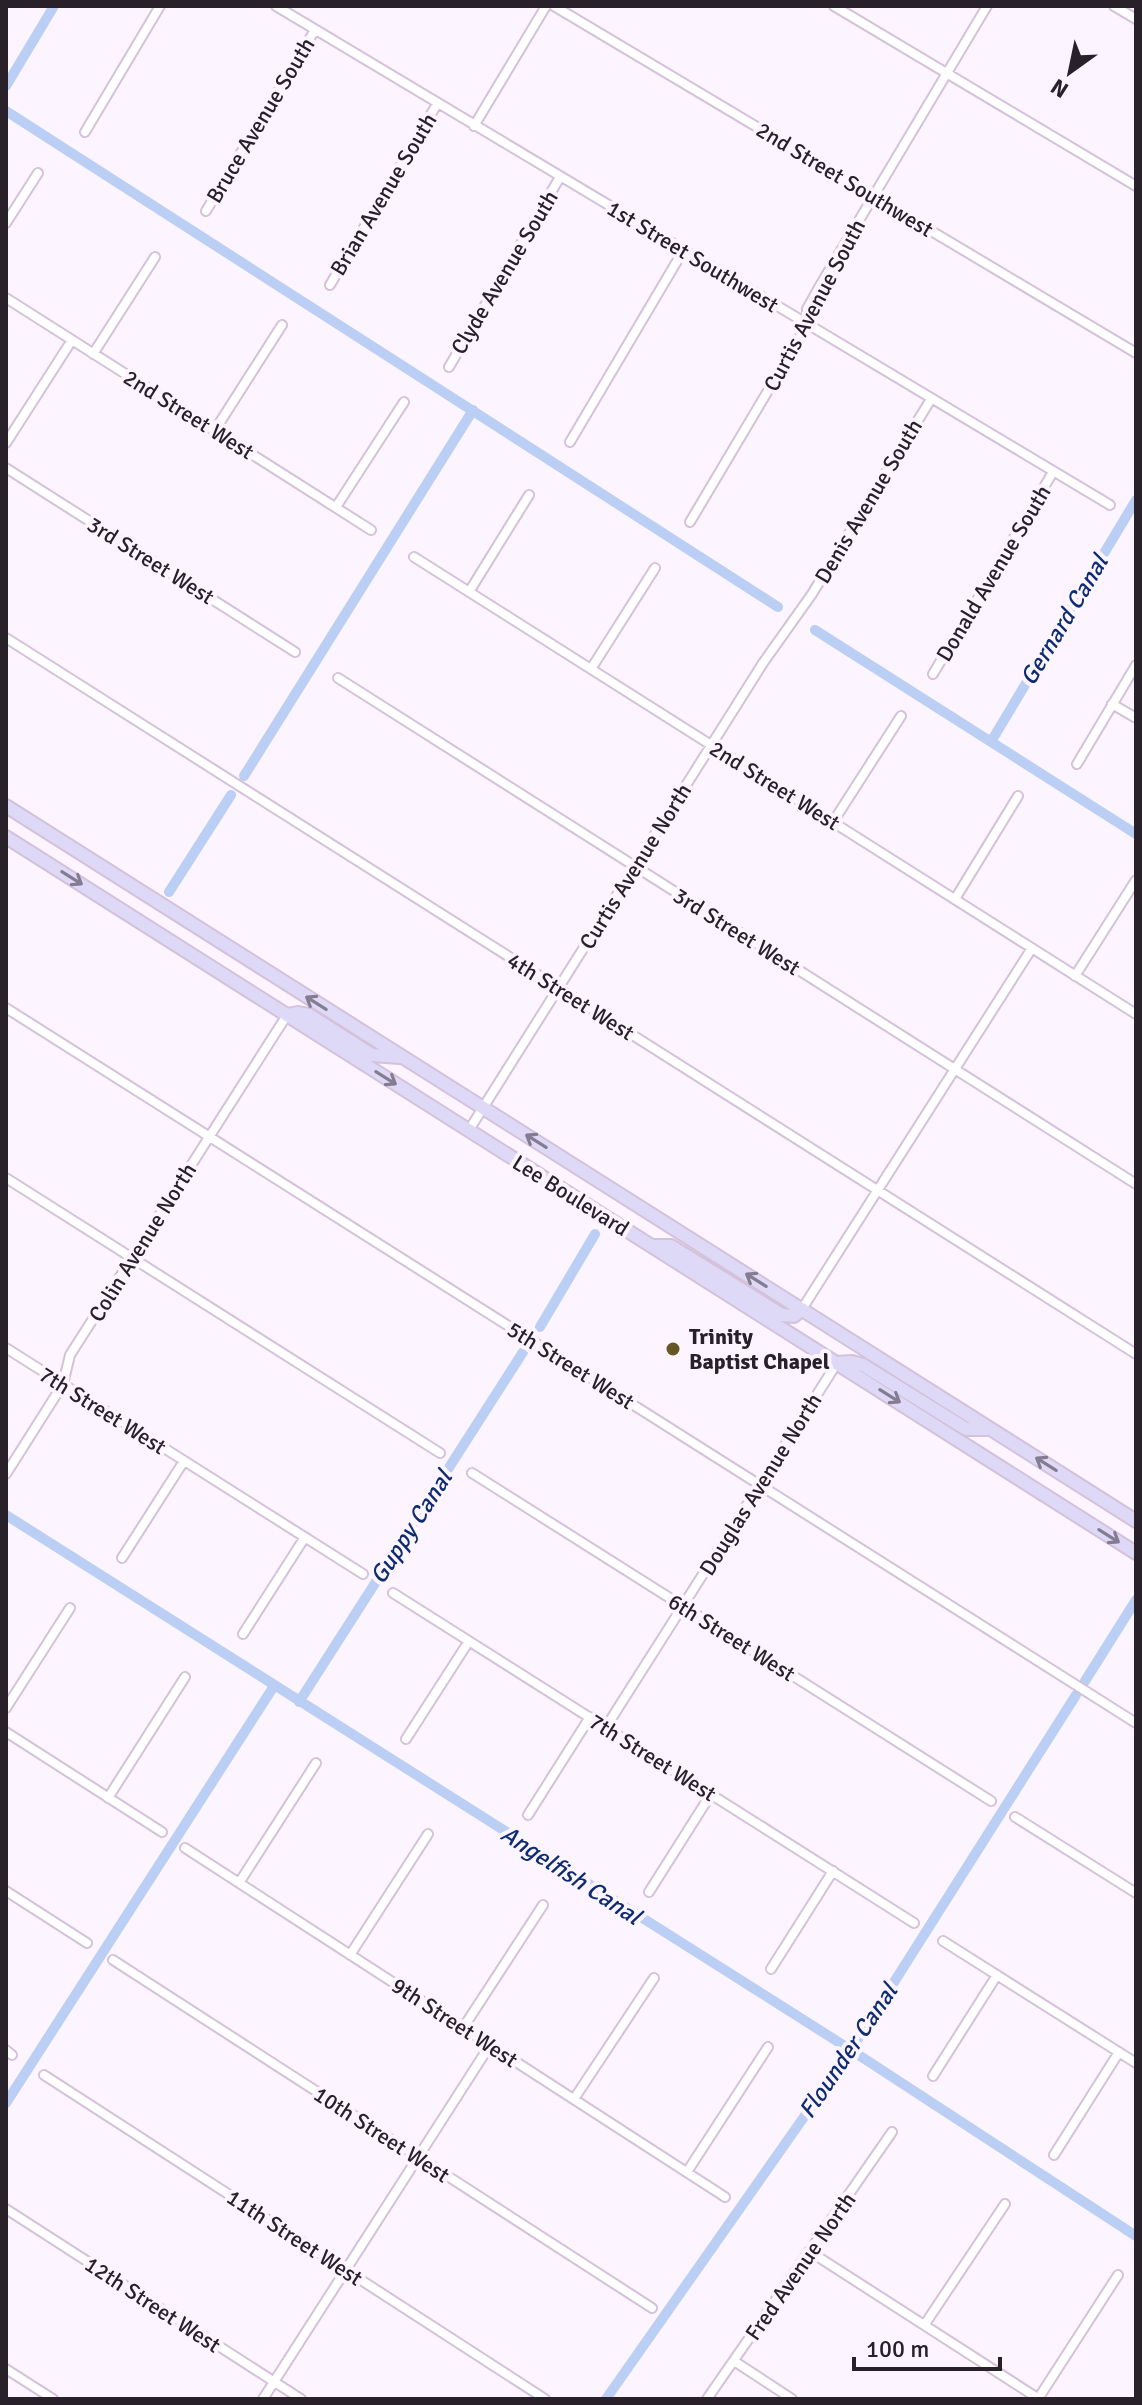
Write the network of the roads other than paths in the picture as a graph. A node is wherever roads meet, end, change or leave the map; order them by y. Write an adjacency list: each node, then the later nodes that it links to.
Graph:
1 (160, 6): 13 (street)
2 (276, 6): 9 (street, 1st Street Southwest)
3 (546, 6): 12 (street, Brian Avenue South)
4 (554, 6): 17 (street, 2nd Street Southwest)
5 (834, 6): 10 (street)
6 (987, 6): 10 (street, Curtis Avenue South)
7 (1114, 6): 8 (street)
8 (1136, 19)
9 (315, 30): 11 (street, 1st Street Southwest); 18 (street, Bruce Avenue South)
10 (947, 73): 16 (street); 17 (street, Curtis Avenue South)
11 (437, 104): 12 (street, 1st Street Southwest); 22 (street, Brian Avenue South)
12 (474, 126): 15 (street, 1st Street Southwest)
13 (85, 132)
14 (38, 173): 19 (street)
15 (560, 177): 20 (street, 1st Street Southwest); 29 (street, Clyde Avenue South)
16 (1136, 186)
17 (874, 197): 25 (street, Curtis Avenue South); 27 (street, 2nd Street Southwest)
18 (206, 211)
19 (6, 223)
20 (683, 251): 25 (street, 1st Street Southwest); 33 (street)
21 (155, 257): 28 (street)
22 (330, 285)
23 (6, 298): 26 (street, 2nd Street West)
24 (282, 325): 32 (street)
25 (807, 325): 30 (street, 1st Street Southwest); 40 (street, Curtis Avenue South)
26 (72, 340): 28 (street, 2nd Street West); 34 (street)
27 (1136, 353)
28 (93, 354): 32 (street, 2nd Street West)
29 (449, 367)
30 (931, 399): 36 (street, 1st Street Southwest); 45 (street, Denis Avenue South)
31 (404, 402): 39 (street)
32 (215, 430): 39 (street, 2nd Street West)
33 (570, 442)
34 (6, 443)
35 (6, 468): 47 (street, 3rd Street West)
36 (1053, 472): 38 (street, 1st Street Southwest); 50 (street, Donald Avenue South)
37 (529, 495): 44 (street)
38 (1110, 505)
39 (336, 507): 41 (street, 2nd Street West)
40 (690, 522)
41 (371, 530)
42 (414, 557): 44 (street, 2nd Street West)
43 (655, 568): 49 (street)
44 (469, 592): 49 (street, 2nd Street West)
45 (805, 604): 55 (street, Curtis Avenue North)
46 (6, 638): 66 (street, 4th Street West)
47 (295, 652)
48 (1136, 665): 52 (street)
49 (591, 669): 55 (street, 2nd Street West)
50 (933, 674)
51 (338, 678): 61 (street, 3rd Street West)
52 (1112, 704): 54 (street); 56 (street)
53 (901, 716): 59 (street)
54 (1136, 718)
55 (712, 745): 59 (street, 2nd Street West); 61 (street, Curtis Avenue North)
56 (1077, 764)
57 (1018, 796): 63 (street)
58 (6, 806): 70 (main road, Lee Boulevard, one-way to 58)
59 (833, 822): 63 (street, 2nd Street West)
60 (6, 837): 69 (main road, Lee Boulevard, one-way to 69)
61 (635, 867): 66 (street, Curtis Avenue North); 71 (street, 3rd Street West)
62 (1136, 880): 65 (street)
63 (955, 899): 64 (street, 2nd Street West)
64 (1032, 948): 65 (street, 2nd Street West); 71 (street)
65 (1075, 976): 68 (street, 2nd Street West)
66 (558, 988): 72 (street, Curtis Avenue North); 77 (street, 4th Street West)
67 (6, 1008): 74 (street, 5th Street West)
68 (1136, 1014)
69 (287, 1015): 70 (main road); 73 (main road, Lee Boulevard, one-way to 73); 74 (street, Colin Avenue North)
70 (403, 1057): 72 (main road, Lee Boulevard)
71 (955, 1069): 76 (street, 3rd Street West); 77 (street)
72 (483, 1107): 73 (street, Curtis Avenue North); 80 (main road, Lee Boulevard, one-way to 72)
73 (469, 1130): 78 (main road, Lee Boulevard)
74 (209, 1137): 79 (street, Colin Avenue North); 90 (street, 5th Street West)
75 (6, 1178): 79 (street)
76 (1136, 1184)
77 (878, 1190): 80 (street); 82 (street, 4th Street West)
78 (652, 1246): 80 (main road); 83 (main road, Lee Boulevard)
79 (132, 1258): 84 (street, Colin Avenue North); 86 (street)
80 (802, 1309): 85 (main road, Lee Boulevard)
81 (6, 1348): 84 (street, 7th Street West)
82 (1136, 1354)
83 (837, 1363): 85 (main road); 90 (street, Douglas Avenue North); 93 (main road, Lee Boulevard, one-way to 93)
84 (63, 1384): 87 (street, 7th Street West); 89 (street, Colin Avenue North)
85 (991, 1429): 91 (main road, Lee Boulevard, one-way to 85)
86 (440, 1453)
87 (184, 1461): 92 (street, 7th Street West); 94 (street)
88 (472, 1473): 97 (street, 6th Street West)
89 (6, 1474)
90 (759, 1484): 97 (street, Douglas Avenue North); 104 (street, 5th Street West)
91 (1136, 1521)
92 (305, 1537): 95 (street, 7th Street West); 99 (street)
93 (1136, 1553)
94 (122, 1558)
95 (363, 1574)
96 (393, 1593): 100 (street, 7th Street West)
97 (682, 1606): 105 (street, Douglas Avenue North); 111 (street, 6th Street West)
98 (70, 1608): 102 (street)
99 (243, 1634)
100 (469, 1641): 103 (street, 7th Street West); 107 (street)
101 (185, 1677): 110 (street)
102 (6, 1708)
103 (590, 1717): 105 (street, 7th Street West); 112 (street)
104 (1136, 1723)
105 (606, 1727): 109 (street, 7th Street West)
106 (6, 1732): 110 (street)
107 (406, 1739)
108 (316, 1763): 118 (street)
109 (711, 1794): 117 (street, 7th Street West); 120 (street)
110 (108, 1798): 114 (street)
111 (991, 1801)
112 (528, 1815)
113 (1015, 1817): 121 (street)
114 (162, 1832)
115 (428, 1834): 126 (street)
116 (185, 1848): 118 (street, 9th Street West)
117 (833, 1871): 123 (street, 7th Street West); 128 (street)
118 (239, 1883): 126 (street, 9th Street West)
119 (6, 1891): 125 (street)
120 (649, 1892)
121 (1136, 1893)
122 (543, 1905): 131 (street)
123 (914, 1923)
124 (943, 1941): 129 (street)
125 (87, 1943)
126 (350, 1955): 131 (street, 9th Street West)
127 (113, 1960): 141 (street, 10th Street West)
128 (771, 1969)
129 (997, 1975): 134 (street); 137 (street)
130 (654, 1978): 138 (street)
131 (463, 2028): 132 (street, 9th Street West)
132 (490, 2045): 138 (street, 9th Street West); 141 (street)
133 (768, 2047): 142 (street)
134 (1119, 2052): 135 (street); 140 (street)
135 (1136, 2063)
136 (44, 2075): 147 (street, 11th Street West)
137 (933, 2076)
138 (574, 2099): 142 (street, 9th Street West)
139 (892, 2132): 146 (street, Fred Avenue North)
140 (1054, 2155)
141 (418, 2157): 147 (street); 149 (street, 10th Street West)
142 (687, 2172): 143 (street, 9th Street West)
143 (725, 2197)
144 (1005, 2204): 150 (street)
145 (6, 2209): 153 (street, 12th Street West)
146 (809, 2251): 150 (street); 151 (street, Fred Avenue North)
147 (346, 2270): 153 (street); 157 (street, 11th Street West)
148 (1118, 2275): 160 (street)
149 (652, 2308)
150 (925, 2324): 160 (street)
151 (734, 2361): 158 (street, Fred Avenue North); 159 (street)
152 (6, 2369): 154 (street)
153 (274, 2382): 155 (street); 156 (street, 12th Street West)
154 (53, 2399)
155 (263, 2399)
156 (301, 2399)
157 (545, 2399)
158 (707, 2399)
159 (792, 2399)
160 (1038, 2399)

